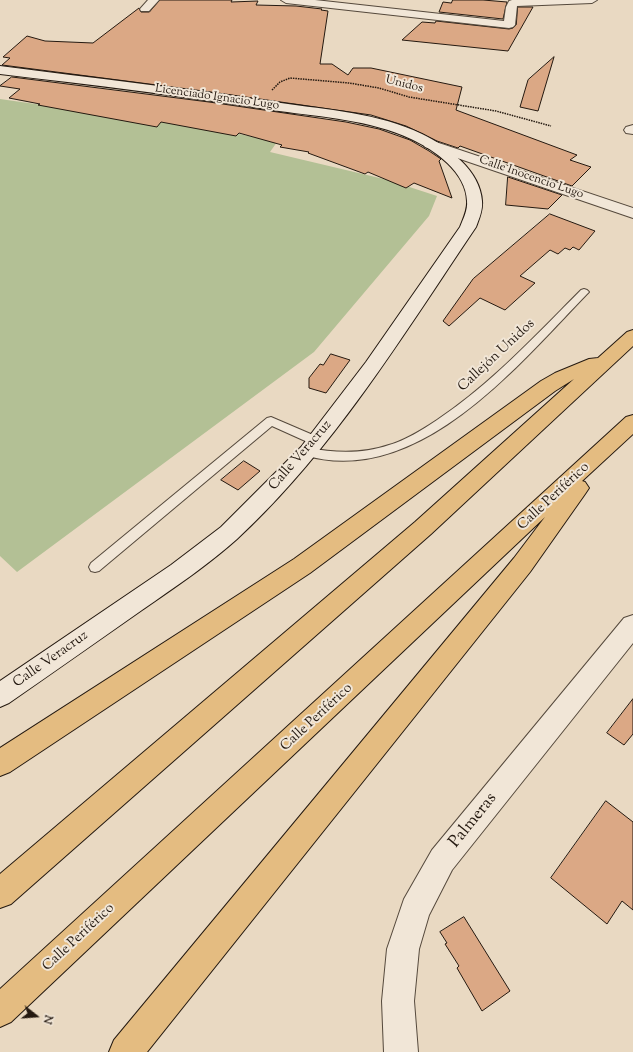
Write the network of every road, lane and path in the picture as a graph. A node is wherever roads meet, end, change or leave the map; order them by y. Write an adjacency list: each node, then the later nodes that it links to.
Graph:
1 (154, 0): 5 (main road)
2 (291, 0): 6 (main road)
3 (592, 0): 6 (main road)
4 (427, 5): 6 (main road)
5 (145, 9)
6 (421, 16)
7 (0, 70): 8 (main road, Licenciado Ignacio Lugo)
8 (263, 104): 9 (path, Unidos); 10 (main road, Licenciado Ignacio Lugo)
9 (551, 126)
10 (430, 144): 11 (main road, Calle Inocencio Lugo); 17 (main road, Calle Veracruz)
11 (633, 213)
12 (584, 292): 17 (lane, Callejón Unidos)
13 (633, 336): 14 (highway)
14 (610, 357): 21 (highway); 22 (highway)
15 (633, 422): 16 (highway, Calle Periférico)
16 (614, 441): 23 (highway, Calle Periférico); 24 (highway)
17 (312, 446): 18 (lane, Callejón Unidos); 20 (main road, Calle Veracruz)
18 (95, 567)
19 (633, 625): 25 (main road, Palmeras)
20 (0, 695)
21 (0, 763)
22 (0, 893)
23 (0, 1011)
24 (126, 1052)
25 (401, 1052)

